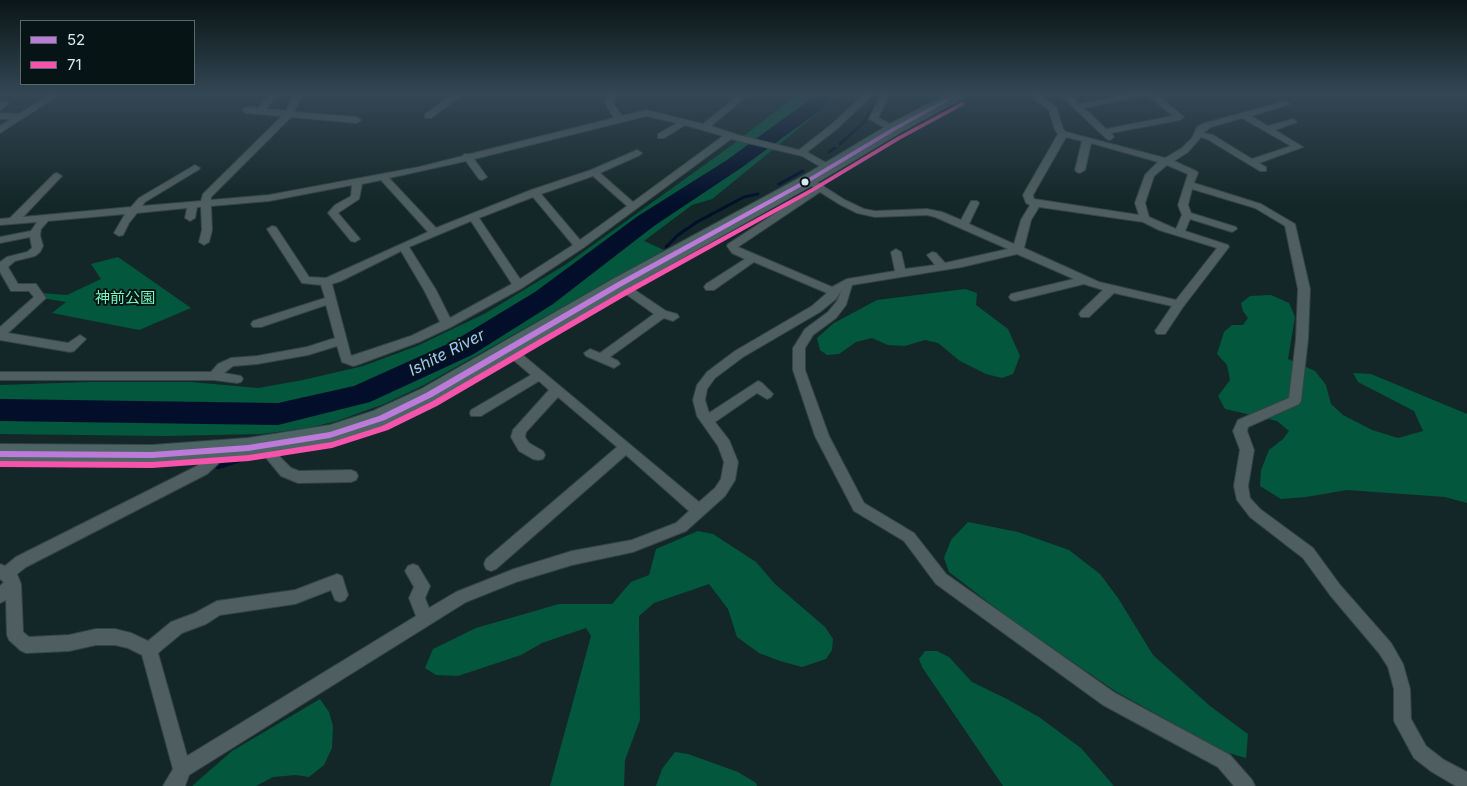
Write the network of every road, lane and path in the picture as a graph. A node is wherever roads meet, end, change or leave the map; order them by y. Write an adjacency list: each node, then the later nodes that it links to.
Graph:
1 (271, 132): 34 (street)
2 (567, 132): 18 (street)
3 (668, 132): 12 (street)
4 (720, 132): 13 (street)
5 (828, 132): 17 (street)
6 (890, 132): 22 (highway)
7 (1061, 132): 10 (street)
8 (1105, 132): 15 (street)
9 (1271, 132): 20 (street)
10 (1063, 134): 14 (street); 37 (street)
11 (1198, 134): 19 (street); 20 (street)
12 (661, 136)
13 (733, 136): 17 (street); 38 (street)
14 (1087, 140): 15 (street); 24 (street)
15 (1122, 148): 19 (street)
16 (637, 153): 25 (street)
17 (800, 153): 22 (street)
18 (468, 156): 27 (street); 28 (street)
19 (1166, 161): 31 (street); 45 (street)
20 (1251, 162): 23 (street)
21 (195, 168): 40 (street)
22 (829, 168): 30 (highway)
23 (1262, 169)
24 (1080, 170)
25 (594, 172): 32 (street); 38 (street)
26 (57, 176): 46 (street)
27 (383, 177): 29 (street); 53 (street)
28 (482, 177)
29 (356, 182): 34 (street); 55 (street)
30 (814, 184): 48 (street); 63 (street); 70 (highway)
31 (1189, 184): 41 (street); 111 (street)
32 (534, 192): 44 (street); 59 (street)
33 (1073, 197): 39 (street)
34 (206, 203): 35 (street); 57 (street)
35 (193, 204): 40 (street); 43 (street)
36 (974, 204): 48 (street)
37 (1036, 204): 39 (street); 60 (street)
38 (632, 206): 59 (street)
39 (1069, 208): 45 (street)
40 (133, 210): 42 (street); 52 (street)
41 (1187, 215): 50 (street); 54 (street)
42 (46, 217): 46 (street); 51 (street)
43 (190, 218)
44 (474, 218): 53 (street); 69 (street)
45 (1145, 219): 54 (street)
46 (13, 221): 47 (street)
47 (0, 222)
48 (963, 226): 60 (street)
49 (272, 228): 67 (street)
50 (1232, 229)
51 (35, 233): 56 (street); 81 (street)
52 (120, 233)
53 (435, 233): 58 (street)
54 (1179, 233): 76 (street)
55 (355, 239)
56 (0, 240)
57 (204, 242)
58 (403, 246): 67 (street); 79 (street)
59 (579, 246): 69 (street)
60 (1018, 250): 64 (street); 66 (street)
61 (896, 252): 65 (street)
62 (932, 255): 64 (street)
63 (753, 258): 71 (street); 73 (street)
64 (943, 267): 65 (street)
65 (901, 273): 68 (street)
66 (1085, 280): 72 (street); 74 (street)
67 (326, 282): 75 (street)
68 (847, 283): 73 (street); 113 (street)
69 (518, 284): 79 (street)
70 (620, 284): 84 (highway); 86 (street)
71 (710, 287)
72 (1111, 288): 76 (street); 77 (street)
73 (833, 291): 95 (street)
74 (1015, 297)
75 (330, 300): 78 (street); 83 (street)
76 (1179, 304): 80 (street)
77 (1085, 314)
78 (257, 324)
79 (447, 324): 83 (street)
80 (1161, 331)
81 (0, 335): 82 (street)
82 (80, 339)
83 (341, 340): 90 (street)
84 (508, 349): 88 (street); 96 (highway)
85 (590, 353): 86 (street)
86 (602, 358): 87 (street)
87 (614, 364)
88 (540, 375): 92 (street); 94 (street)
89 (0, 376): 90 (street)
90 (214, 376): 91 (street)
91 (238, 379)
92 (558, 390): 97 (street); 100 (street)
93 (767, 394): 95 (street)
94 (476, 413)
95 (707, 421): 102 (street)
96 (272, 445): 98 (highway); 101 (street)
97 (626, 447): 102 (street); 103 (street)
98 (217, 450): 99 (highway); 105 (street)
99 (0, 454)
100 (538, 455)
101 (351, 476)
102 (699, 511): 108 (street)
103 (491, 564)
104 (413, 571): 108 (street)
105 (6, 576): 106 (street); 109 (street)
106 (0, 596)
107 (340, 596): 109 (street)
108 (425, 619): 110 (street)
109 (150, 650): 110 (street)
110 (182, 769): 112 (street)
111 (1467, 782)
112 (172, 786)
113 (1246, 786)

